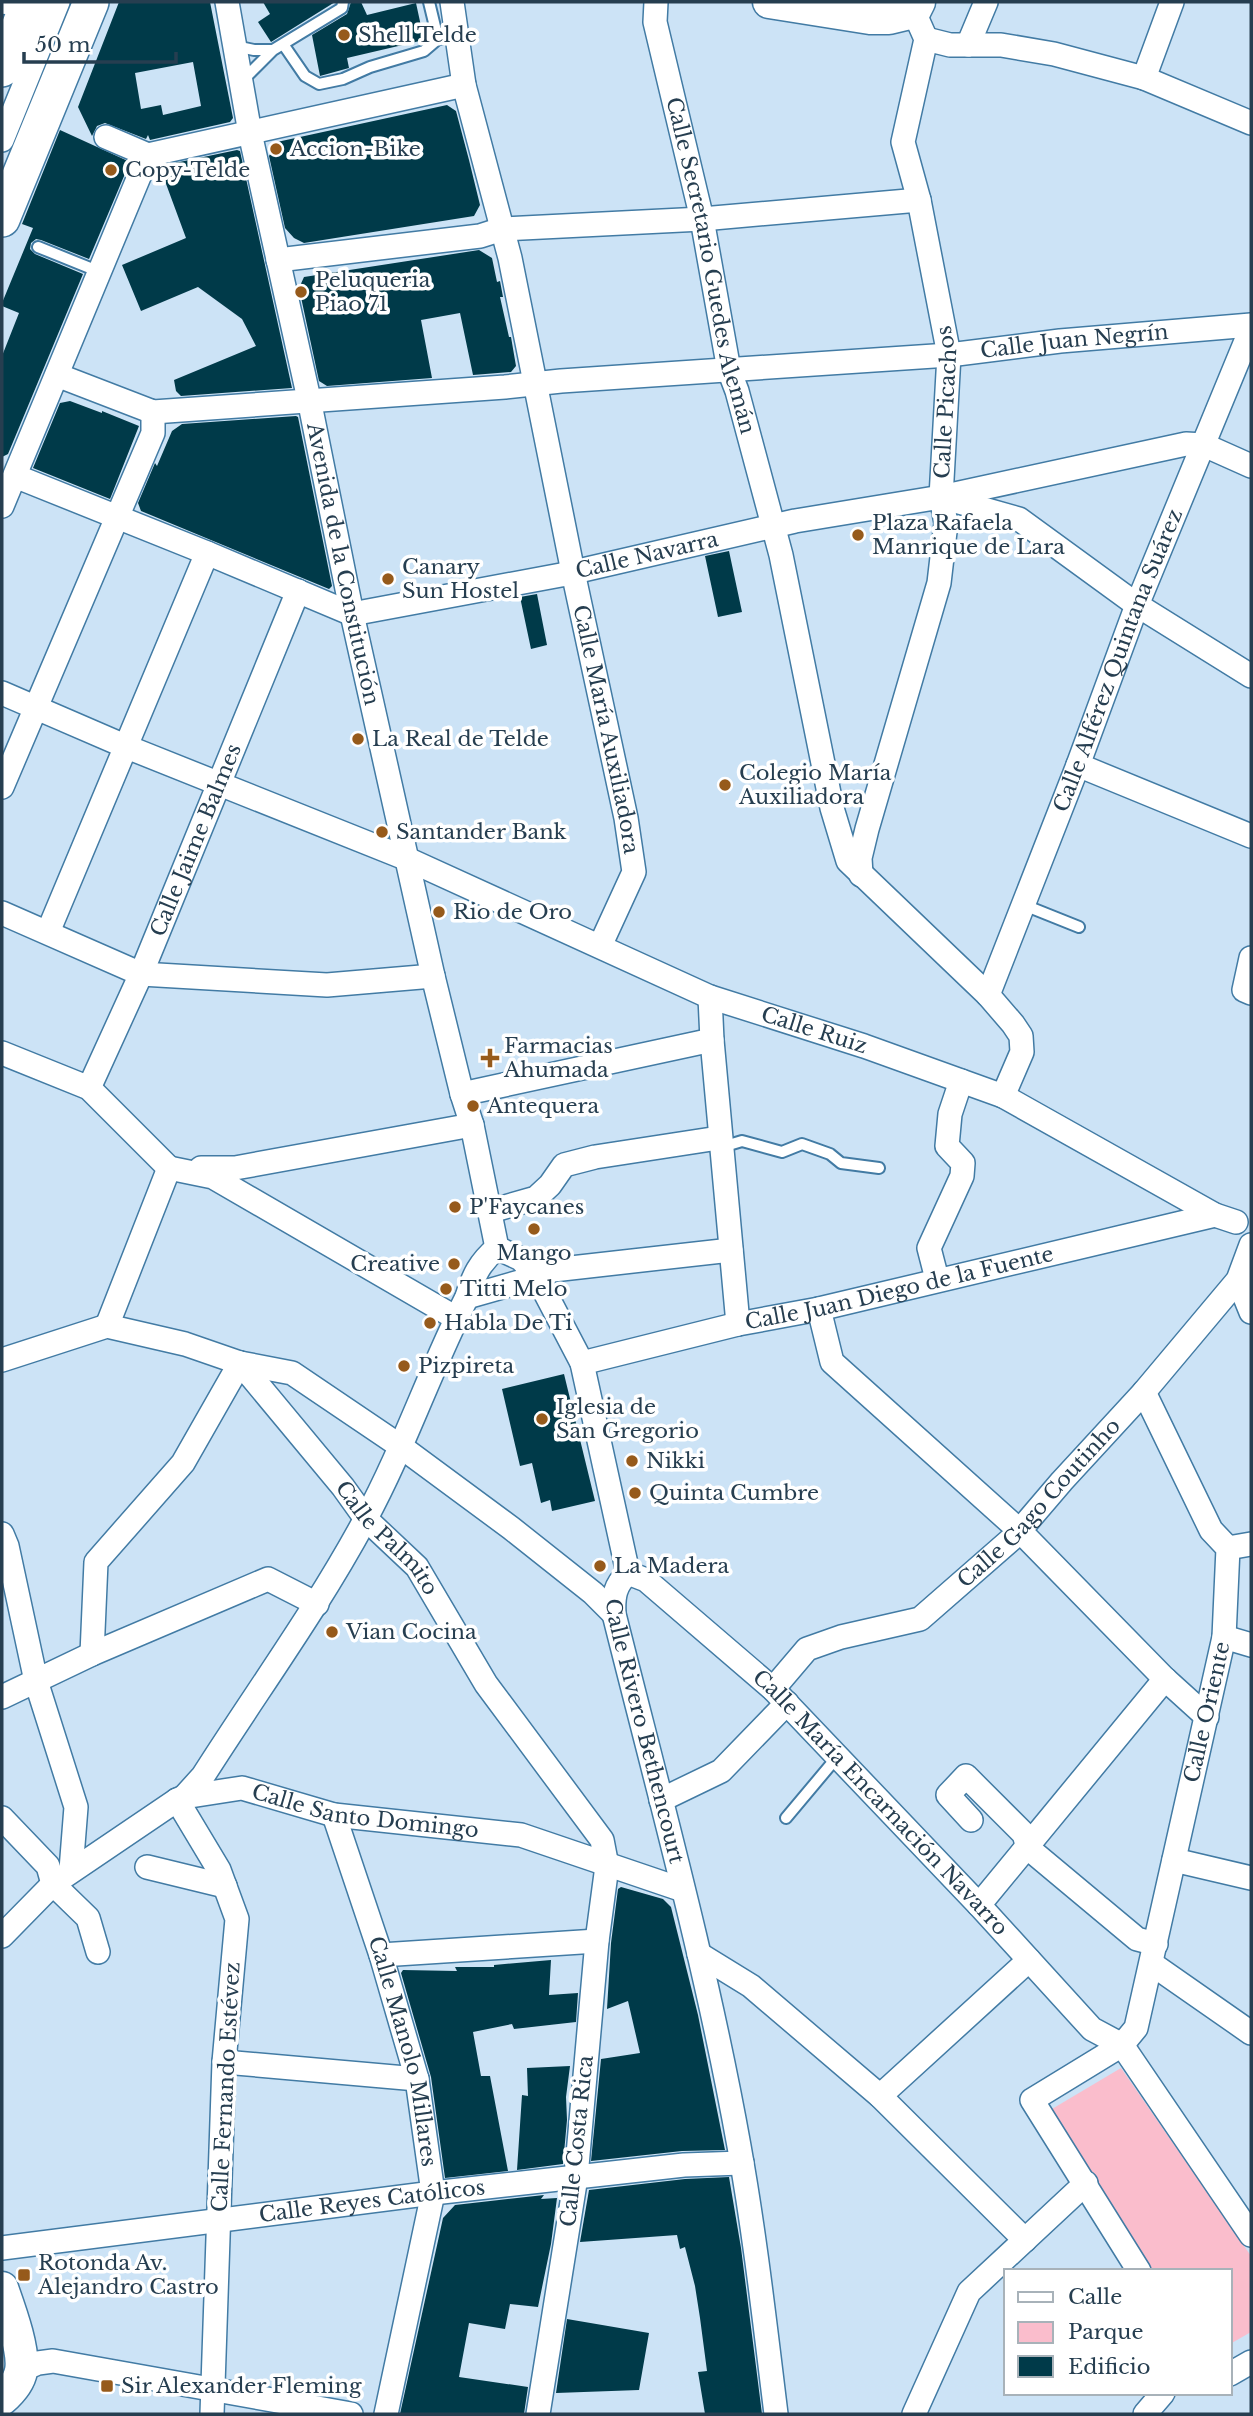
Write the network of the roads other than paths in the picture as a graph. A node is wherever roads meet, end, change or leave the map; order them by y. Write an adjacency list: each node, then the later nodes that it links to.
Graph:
1 (90, 2): 26 (main road)
2 (227, 2): 14 (street, Avenida de la Constitución)
3 (343, 2): 15 (lane)
4 (429, 2): 12 (lane)
5 (452, 2): 12 (street, Calle María Auxiliadora)
6 (656, 2): 27 (street, Calle Secretario Guedes Alemán)
7 (769, 2): 11 (street)
8 (986, 2): 13 (street)
9 (1172, 2): 17 (street)
10 (29, 3): 16 (main road); 23 (street)
11 (920, 18): 13 (street); 25 (street, Calle Picachos)
12 (447, 37): 15 (lane); 19 (street, Calle María Auxiliadora)
13 (968, 45): 17 (street)
14 (235, 46): 15 (lane); 18 (street, Avenida de la Constitución)
15 (278, 47): 18 (lane)
16 (2, 69)
17 (1144, 78): 20 (street)
18 (242, 81): 21 (street, Avenida de la Constitución)
19 (464, 85): 21 (street); 28 (street, Calle María Auxiliadora)
20 (1251, 123)
21 (250, 133): 24 (street); 30 (street, Avenida de la Constitución)
22 (106, 137): 24 (street)
23 (2, 141)
24 (148, 155): 31 (street)
25 (919, 200): 27 (street); 33 (street, Calle Picachos)
26 (2, 219)
27 (702, 219): 28 (street); 34 (street, Calle Secretario Guedes Alemán)
28 (491, 232): 30 (street); 36 (street, Calle María Auxiliadora)
29 (38, 247): 31 (lane)
30 (278, 260): 37 (street, Avenida de la Constitución)
31 (100, 272): 35 (street)
32 (1251, 327): 33 (street, Calle Juan Negrín); 39 (street, Calle Alférez Quintana Suárez)
33 (949, 355): 34 (street, Calle Juan Negrín); 42 (street, Calle Picachos)
34 (729, 370): 36 (street, Calle Juan Negrín); 45 (street, Calle Secretario Guedes Alemán)
35 (57, 375): 38 (street); 41 (street)
36 (536, 384): 37 (street, Calle Juan Negrín); 47 (street, Calle María Auxiliadora)
37 (309, 399): 38 (street, Calle Juan Negrín); 50 (street, Avenida de la Constitución)
38 (153, 411): 44 (street)
39 (1204, 445): 40 (street); 42 (street, Calle Navarra); 49 (street, Calle Alférez Quintana Suárez)
40 (1251, 466)
41 (15, 476): 43 (street); 44 (street)
42 (941, 497): 45 (street, Calle Navarra); 49 (street); 59 (street, Calle Picachos)
43 (2, 506)
44 (118, 517): 46 (street); 53 (street)
45 (774, 526): 47 (street, Calle Navarra); 58 (street, Calle Secretario Guedes Alemán)
46 (207, 553): 48 (street); 54 (street)
47 (573, 572): 50 (street, Calle Navarra); 67 (street, Calle María Auxiliadora)
48 (298, 591): 50 (street); 56 (street, Calle Jaime Balmes)
49 (1137, 605): 51 (street); 55 (street, Calle Alférez Quintana Suárez)
50 (352, 614): 61 (street, Avenida de la Constitución)
51 (1251, 676)
52 (2, 693): 53 (street, Calle Ruiz)
53 (37, 708): 54 (street, Calle Ruiz); 57 (street)
54 (127, 747): 56 (street, Calle Ruiz); 66 (street)
55 (1078, 765): 60 (street); 63 (street, Calle Alférez Quintana Suárez)
56 (218, 784): 61 (street, Calle Ruiz); 69 (street, Calle Jaime Balmes)
57 (2, 787)
58 (839, 830): 59 (street); 62 (street, Calle Secretario Guedes Alemán)
59 (867, 830): 62 (street, Calle Picachos)
60 (1251, 836)
61 (405, 858): 67 (street, Calle Ruiz); 70 (street, Avenida de la Constitución)
62 (861, 875): 72 (street, Calle Secretario Guedes Alemán)
63 (1024, 905): 65 (lane); 72 (street, Calle Alférez Quintana Suárez)
64 (2, 913): 66 (street)
65 (1079, 927)
66 (48, 932): 69 (street)
67 (600, 946): 73 (street, Calle Ruiz)
68 (1251, 958): 71 (street)
69 (141, 974): 70 (street); 77 (street, Calle Jaime Balmes)
70 (433, 976): 78 (street, Avenida de la Constitución)
71 (1248, 991)
72 (988, 995): 79 (street, Calle Secretario Guedes Alemán)
73 (710, 997): 74 (street); 76 (street, Calle Ruiz)
74 (712, 1040): 78 (street); 81 (street)
75 (2, 1053): 77 (street)
76 (961, 1081): 79 (street, Calle Ruiz); 90 (street)
77 (89, 1088): 82 (street)
78 (462, 1094): 80 (street, Avenida de la Constitución)
79 (1003, 1096): 85 (street, Calle Ruiz)
80 (472, 1125): 82 (street); 84 (street, Avenida de la Constitución)
81 (720, 1141): 83 (lane); 84 (street); 88 (street)
82 (169, 1168): 92 (street); 96 (street)
83 (879, 1168)
84 (491, 1211): 87 (street, Avenida de la Constitución)
85 (1234, 1218): 86 (street); 90 (street, Calle Juan Diego de la Fuente)
86 (1251, 1245): 91 (street, Calle Gago Coutinho)
87 (500, 1249): 89 (street, Calle Rivero Bethencourt); 92 (street)
88 (731, 1250): 89 (street); 95 (street)
89 (537, 1277): 92 (street); 99 (street, Calle Rivero Bethencourt)
90 (937, 1279): 93 (street, Calle Juan Diego de la Fuente)
91 (1238, 1280): 94 (street); 100 (street, Calle Gago Coutinho)
92 (461, 1307): 101 (street)
93 (819, 1308): 95 (street, Calle Juan Diego de la Fuente); 103 (street)
94 (1251, 1312)
95 (738, 1324): 99 (street, Calle Juan Diego de la Fuente)
96 (107, 1326): 97 (street); 98 (street)
97 (2, 1360)
98 (240, 1363): 101 (street); 102 (street, Calle Palmito); 112 (street)
99 (582, 1363): 107 (street, Calle Rivero Bethencourt)
100 (1144, 1392): 103 (street, Calle Gago Coutinho); 106 (street)
101 (400, 1446): 102 (street); 109 (street)
102 (366, 1519): 108 (street); 129 (street, Calle Palmito)
103 (1020, 1531): 113 (street); 115 (street, Calle Gago Coutinho)
104 (2, 1534): 114 (street)
105 (1251, 1544): 106 (street)
106 (1228, 1548): 110 (street, Calle Oriente)
107 (628, 1573): 109 (street, Calle Rivero Bethencourt); 115 (street, Calle María Encarnación Navarro)
108 (317, 1604): 112 (street); 118 (street)
109 (614, 1614): 122 (street, Calle Rivero Bethencourt)
110 (1224, 1637): 111 (street); 117 (street, Calle Oriente)
111 (1251, 1646)
112 (92, 1654): 114 (street)
113 (1165, 1679): 117 (street); 127 (street)
114 (36, 1681): 116 (street); 131 (street)
115 (780, 1696): 119 (street, Calle María Encarnación Navarro); 122 (street, Calle Gago Coutinho)
116 (2, 1697)
117 (1207, 1717): 128 (street, Calle Oriente)
118 (222, 1747): 120 (lane); 121 (street)
119 (838, 1756): 125 (lane); 135 (street, Calle María Encarnación Navarro)
120 (213, 1792): 121 (street, Calle Santo Domingo); 123 (street, Calle Santo Domingo)
121 (180, 1799): 131 (street, Calle Santo Domingo); 133 (street, Calle Fernando Estévez)
122 (661, 1800): 134 (street, Calle Rivero Bethencourt)
123 (334, 1815): 129 (street, Calle Santo Domingo); 141 (street, Calle Manolo Millares)
124 (2, 1818): 131 (street)
125 (786, 1818)
126 (971, 1820): 127 (street)
127 (1028, 1848): 135 (street); 140 (street)
128 (1174, 1860): 132 (street); 140 (street, Calle Oriente)
129 (607, 1866): 134 (street, Calle Santo Domingo); 137 (street, Calle Costa Rica)
130 (147, 1867): 133 (street)
131 (62, 1877): 136 (street, Calle Santo Domingo); 138 (street)
132 (1251, 1878)
133 (225, 1886): 145 (street, Calle Fernando Estévez)
134 (683, 1890): 139 (street, Calle Rivero Bethencourt)
135 (979, 1905): 142 (street, Calle María Encarnación Navarro)
136 (2, 1936)
137 (597, 1941): 141 (street); 149 (street, Calle Costa Rica)
138 (98, 1952)
139 (699, 1954): 147 (street); 148 (street, Calle Rivero Bethencourt)
140 (1154, 1954): 143 (street); 144 (street, Calle Oriente)
141 (380, 1955): 146 (street, Calle Manolo Millares)
142 (1029, 1960): 144 (street, Calle María Encarnación Navarro); 147 (street)
143 (1251, 2033)
144 (1122, 2045): 150 (street); 153 (street)
145 (224, 2062): 146 (street); 152 (street, Calle Fernando Estévez)
146 (417, 2079): 151 (street, Calle Manolo Millares)
147 (880, 2096): 154 (street)
148 (742, 2163): 149 (street, Calle Reyes Católicos); 165 (street, Calle Rivero Bethencourt)
149 (576, 2177): 151 (street, Calle Reyes Católicos); 164 (street, Calle Costa Rica)
150 (1086, 2183): 154 (street); 156 (street)
151 (433, 2193): 152 (street, Calle Reyes Católicos); 163 (street, Calle Manolo Millares)
152 (218, 2220): 155 (street, Calle Reyes Católicos); 158 (street, Calle Fernando Estévez)
153 (1251, 2235)
154 (1025, 2240): 166 (street)
155 (2, 2248)
156 (1138, 2269)
157 (2, 2288): 159 (street)
158 (213, 2388): 159 (street); 161 (street, Calle Fernando Estévez); 162 (street)
159 (11, 2394)
160 (1161, 2395): 167 (street)
161 (212, 2414)
162 (351, 2414)
163 (386, 2414)
164 (538, 2414)
165 (775, 2414)
166 (915, 2414)
167 (1146, 2414)

